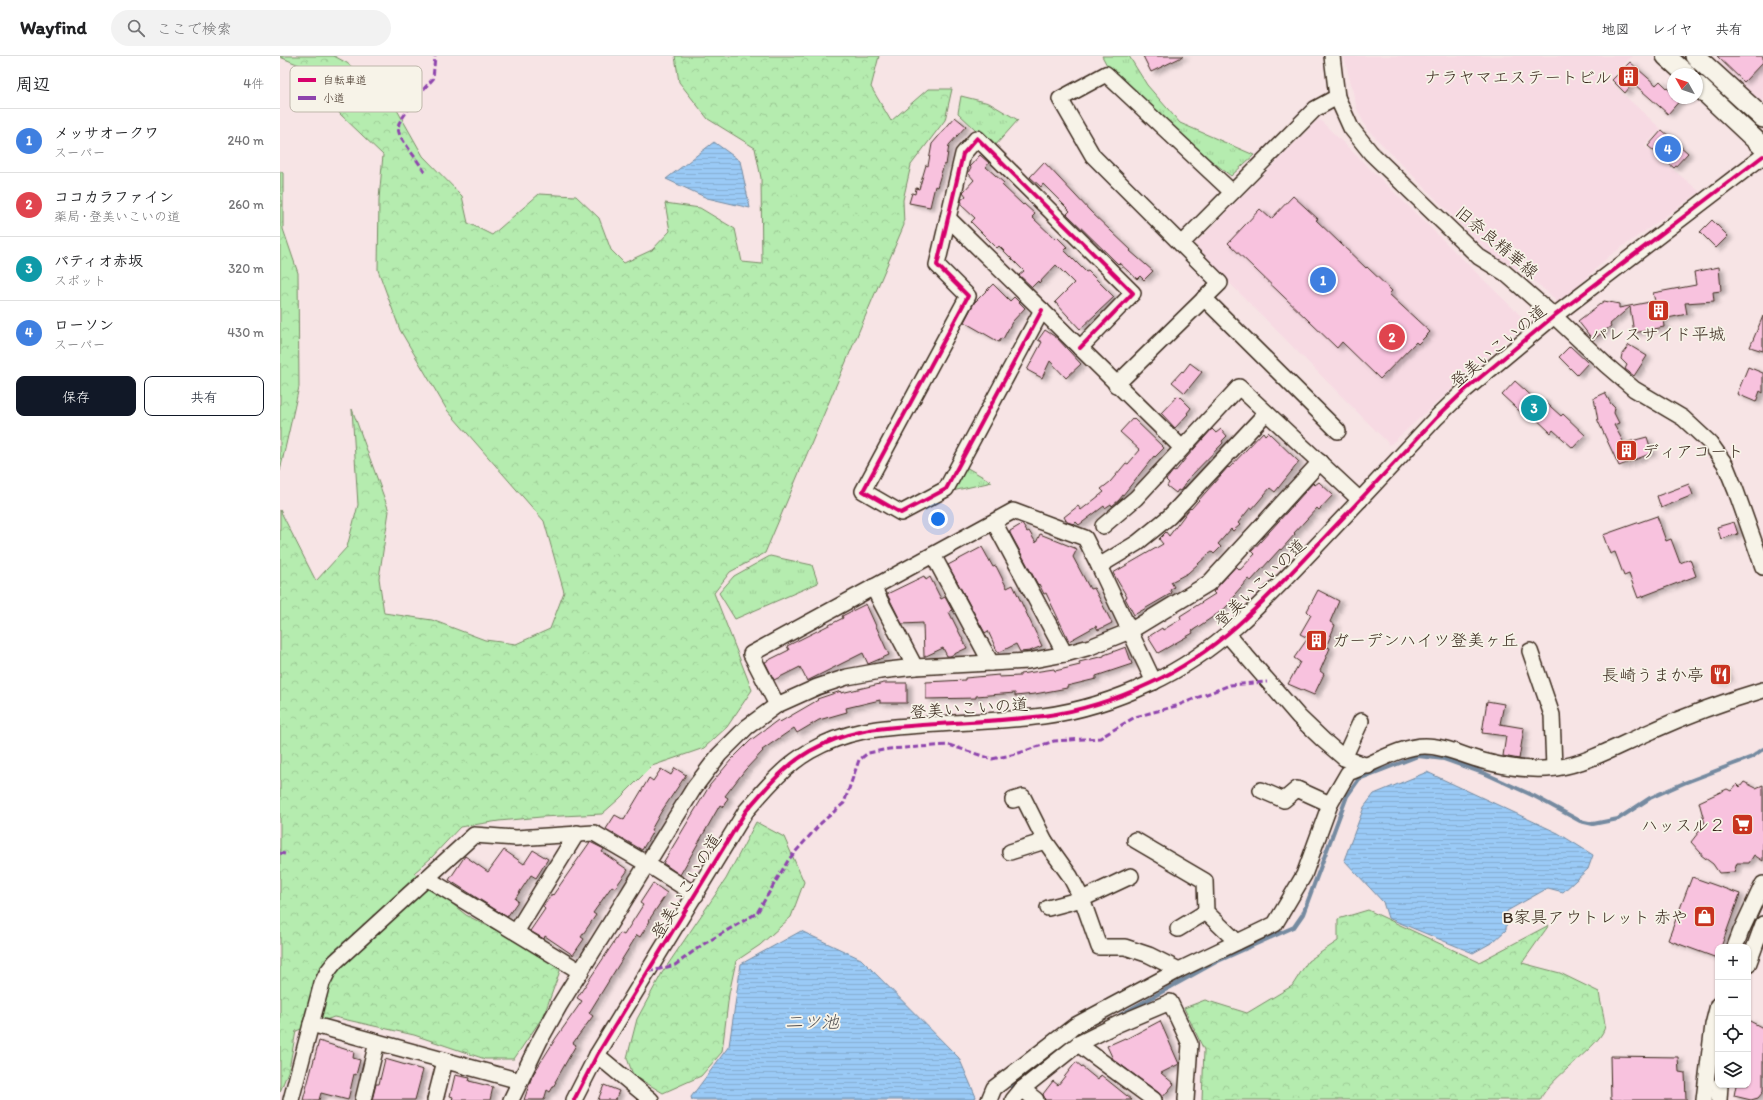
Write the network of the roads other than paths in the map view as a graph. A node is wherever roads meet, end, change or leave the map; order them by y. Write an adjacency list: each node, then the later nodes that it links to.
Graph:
1 (1332, 56): 6 (street, 旧奈良精華線)
2 (1666, 56): 4 (main road)
3 (1694, 56): 7 (main road)
4 (1679, 68)
5 (1703, 91): 8 (main road)
6 (1337, 97): 10 (street); 15 (street, 旧奈良精華線)
7 (1763, 118)
8 (1763, 147)
9 (1763, 156): 15 (street, 登美いこいの道)
10 (1232, 192): 12 (street); 12 (street)
11 (948, 218): 14 (street); 14 (street); 16 (street)
12 (1181, 244): 13 (street)
13 (1204, 298): 17 (street); 19 (street)
14 (1042, 310): 16 (street)
15 (1554, 316): 22 (street, 登美いこいの道); 27 (street, 旧奈良精華線)
16 (1080, 348): 17 (street)
17 (1116, 385): 20 (street)
18 (1266, 413): 20 (street); 21 (street); 26 (street)
19 (1338, 431)
20 (1182, 448): 24 (street)
21 (1320, 462): 22 (street); 29 (street)
22 (1360, 500): 30 (street, 登美いこいの道)
23 (994, 522): 25 (street); 26 (street); 32 (street)
24 (1103, 526)
25 (933, 554): 28 (street); 33 (street)
26 (1099, 566): 29 (street)
27 (1763, 567)
28 (873, 587): 34 (street); 37 (street)
29 (1130, 631): 32 (street); 35 (street)
30 (1228, 635): 35 (street, 登美いこいの道); 39 (street)
31 (1530, 651): 41 (street)
32 (1065, 654): 33 (street)
33 (991, 663): 34 (street)
34 (915, 667): 37 (street)
35 (1154, 682): 53 (street, 登美いこいの道)
36 (1763, 690): 41 (street)
37 (777, 705): 49 (street)
38 (1361, 721): 39 (street)
39 (1344, 758): 40 (street)
40 (1368, 766): 41 (street); 44 (street)
41 (1554, 768)
42 (1261, 790): 44 (street)
43 (1013, 800): 47 (street)
44 (1330, 804): 60 (street)
45 (576, 834): 49 (street); 51 (street); 59 (street)
46 (1135, 840): 56 (street)
47 (1045, 841): 48 (street); 54 (street)
48 (1010, 852)
49 (648, 864): 53 (street); 64 (street)
50 (1131, 876): 54 (street)
51 (428, 879): 59 (street); 66 (street)
52 (1763, 884): 61 (street)
53 (696, 895): 69 (street, 登美いこいの道)
54 (1082, 899): 55 (street); 63 (street)
55 (1048, 908)
56 (1206, 912): 58 (street); 60 (street)
57 (1763, 924): 62 (street)
58 (1178, 929)
59 (516, 932): 64 (street)
60 (1237, 942): 63 (street)
61 (1736, 944)
62 (1751, 957)
63 (1179, 970): 81 (street)
64 (581, 972): 71 (street)
65 (1715, 1016): 85 (street)
66 (311, 1024): 67 (street); 75 (street)
67 (377, 1042): 70 (street); 76 (street)
68 (1078, 1044): 74 (street); 83 (street); 84 (street)
69 (597, 1055): 73 (street); 79 (street, 登美いこいの道)
70 (445, 1061): 71 (street); 77 (street)
71 (520, 1081): 78 (street)
72 (1720, 1088): 86 (street)
73 (633, 1094): 80 (street)
74 (1018, 1095): 82 (street)
75 (291, 1100)
76 (363, 1100)
77 (435, 1100)
78 (511, 1100)
79 (574, 1100)
80 (651, 1100)
81 (989, 1100)
82 (1036, 1100)
83 (1154, 1100)
84 (1186, 1100)
85 (1704, 1100)
86 (1719, 1100)

